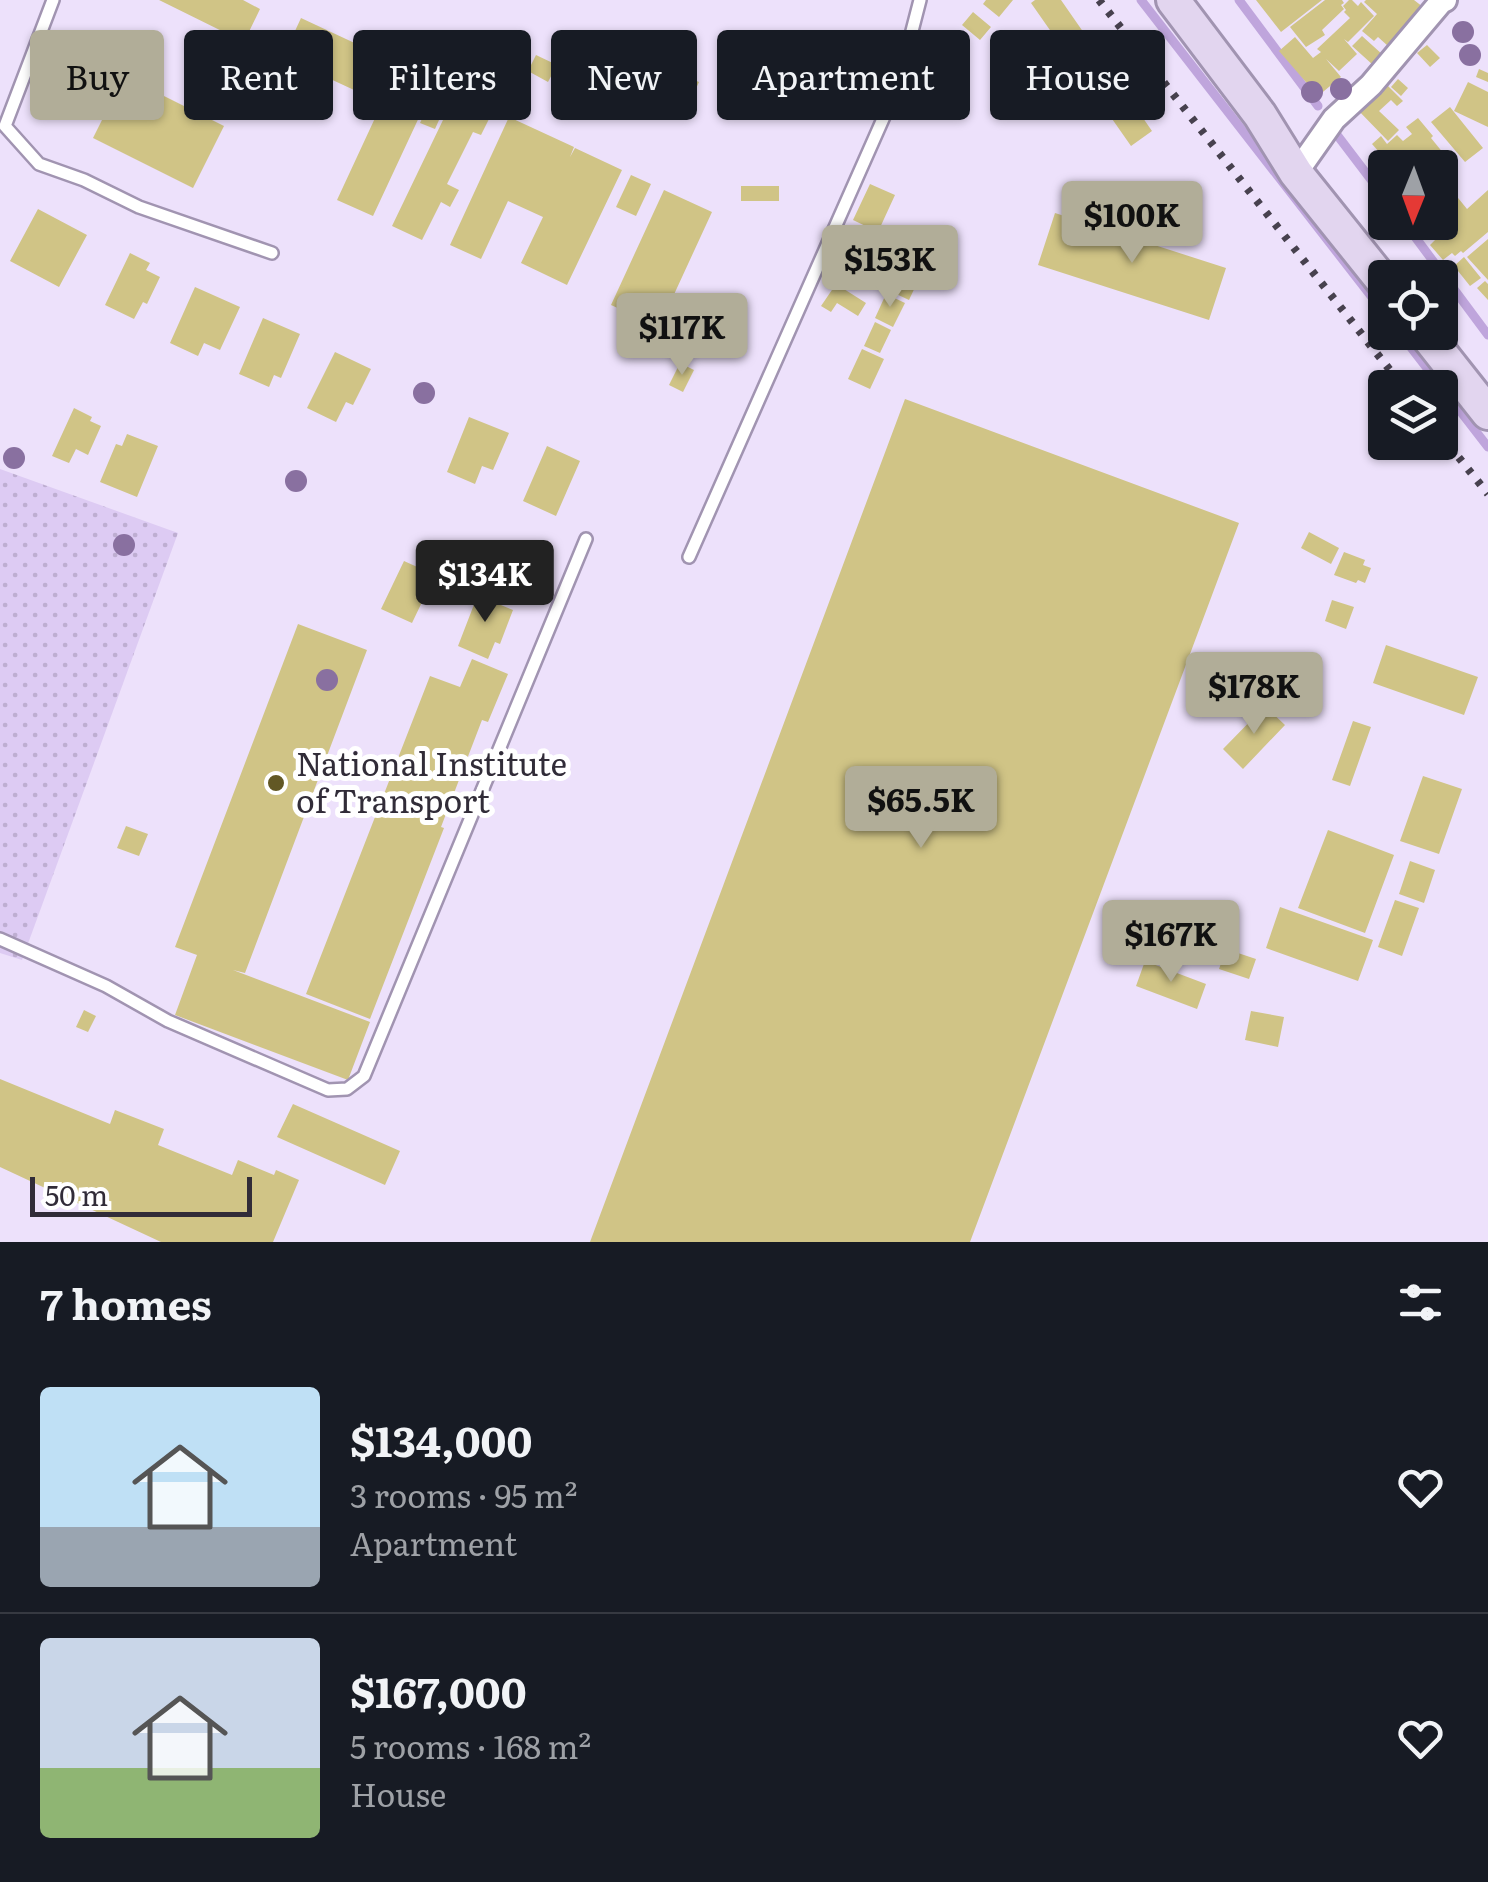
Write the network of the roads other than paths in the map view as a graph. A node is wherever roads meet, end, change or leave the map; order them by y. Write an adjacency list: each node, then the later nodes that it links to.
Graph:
1 (54, 0): 5 (lane)
2 (920, 0): 12 (lane)
3 (1174, 0): 6 (main road)
4 (1445, 0): 6 (street)
5 (3, 130): 7 (lane)
6 (1296, 173): 8 (main road)
7 (272, 254)
8 (1368, 263)
9 (1438, 350): 10 (main road)
10 (1488, 413)
11 (586, 539): 13 (lane)
12 (689, 557)
13 (0, 939)

